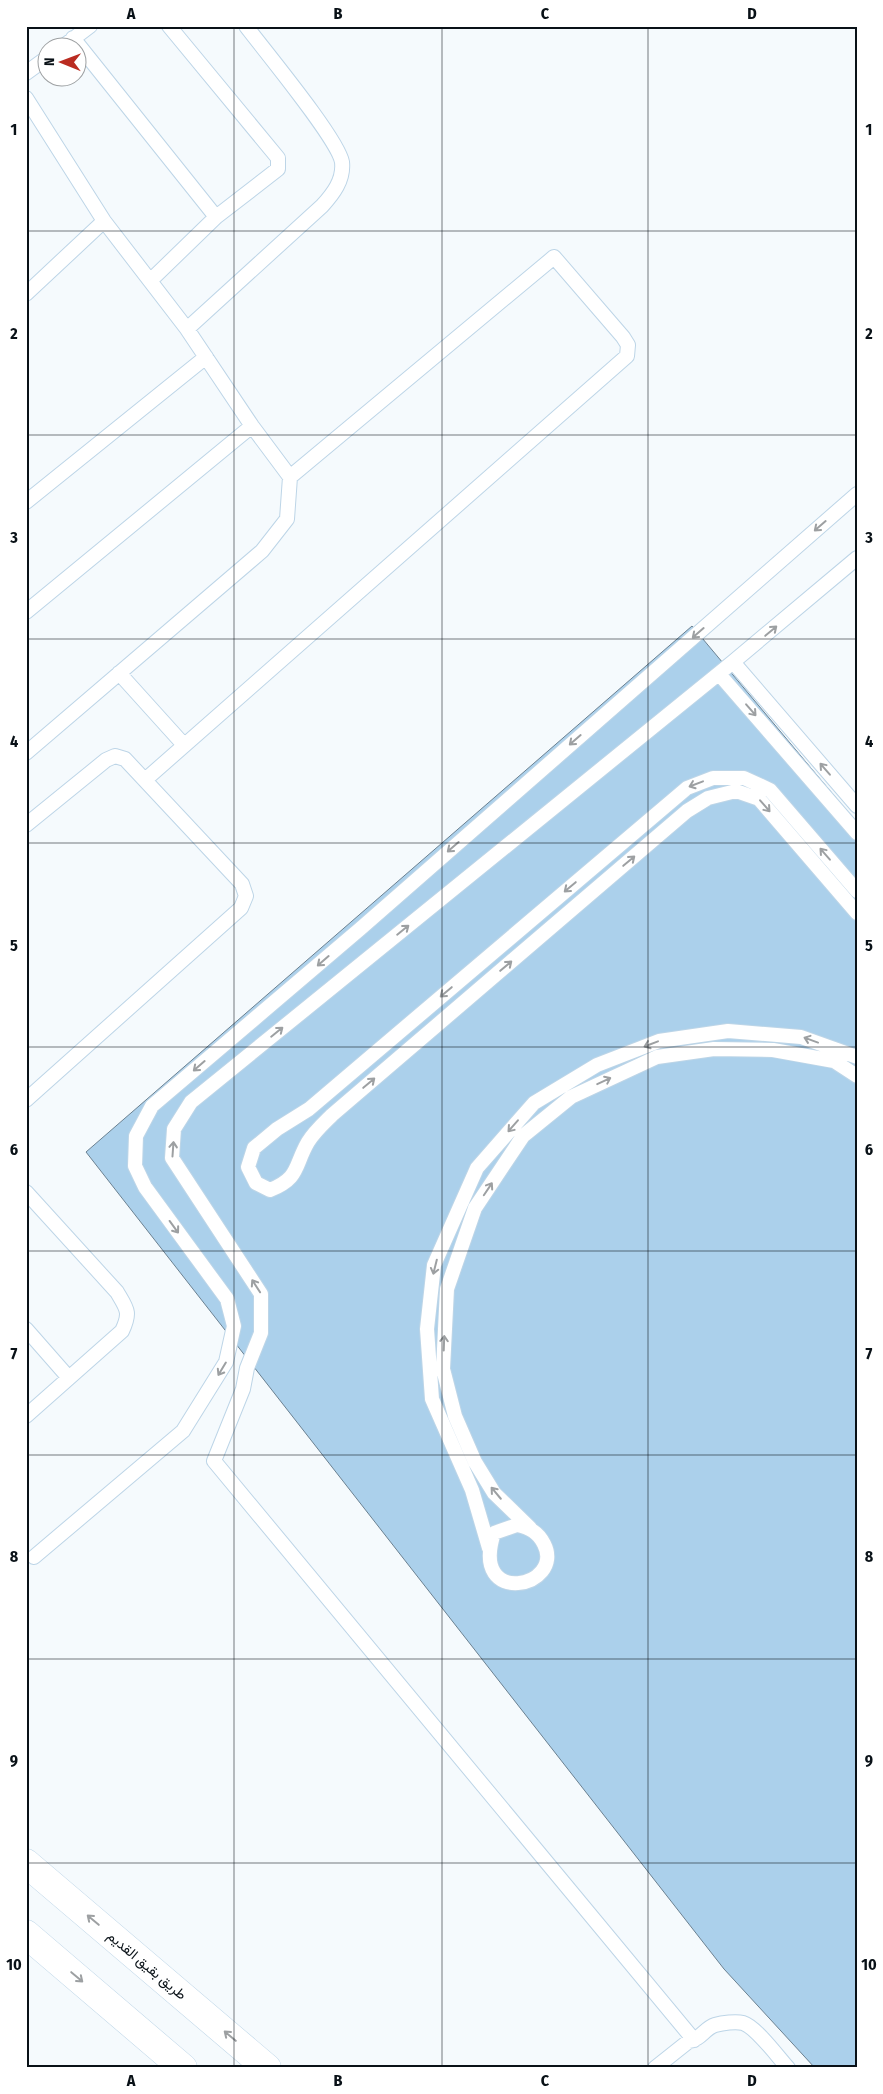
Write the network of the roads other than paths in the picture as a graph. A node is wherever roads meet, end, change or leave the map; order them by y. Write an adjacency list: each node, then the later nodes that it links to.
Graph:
1 (90, 26): 4 (lane)
2 (169, 26): 9 (lane)
3 (246, 26): 13 (lane)
4 (73, 38)
5 (88, 57): 9 (lane)
6 (38, 64): 7 (lane)
7 (26, 73)
8 (26, 98): 10 (lane)
9 (216, 217): 11 (lane)
10 (104, 221): 11 (lane); 12 (lane)
11 (150, 282): 13 (lane)
12 (26, 294)
13 (186, 329): 14 (lane)
14 (206, 357): 15 (lane); 18 (lane)
15 (252, 426): 16 (lane); 20 (lane)
16 (290, 477): 22 (lane); 24 (lane)
17 (857, 494): 41 (lane, one-way to 41)
18 (26, 502)
19 (857, 558): 21 (lane, one-way to 19)
20 (26, 612)
21 (733, 662): 23 (lane); 27 (lane, one-way to 21)
22 (119, 673): 24 (lane); 25 (lane)
23 (719, 674): 29 (lane, one-way to 29); 44 (lane, one-way to 23)
24 (184, 745): 26 (lane)
25 (26, 753)
26 (145, 780): 28 (lane); 34 (lane)
27 (857, 806)
28 (26, 825)
29 (857, 833)
30 (857, 891): 31 (lane, one-way to 31)
31 (857, 913)
32 (857, 1057): 40 (lane, one-way to 40)
33 (857, 1076): 39 (lane, one-way to 33)
34 (26, 1100)
35 (26, 1192): 37 (lane)
36 (26, 1329): 37 (lane)
37 (69, 1378): 38 (lane)
38 (26, 1416)
39 (530, 1528): 40 (lane); 40 (lane)
40 (489, 1548)
41 (34, 1557)
42 (26, 1863): 46 (main road, طريق بقيق القديم, one-way to 42)
43 (26, 1934): 45 (main road, one-way to 45)
44 (694, 2040): 47 (lane); 48 (lane)
45 (183, 2068)
46 (267, 2068)
47 (655, 2068)
48 (788, 2068)

